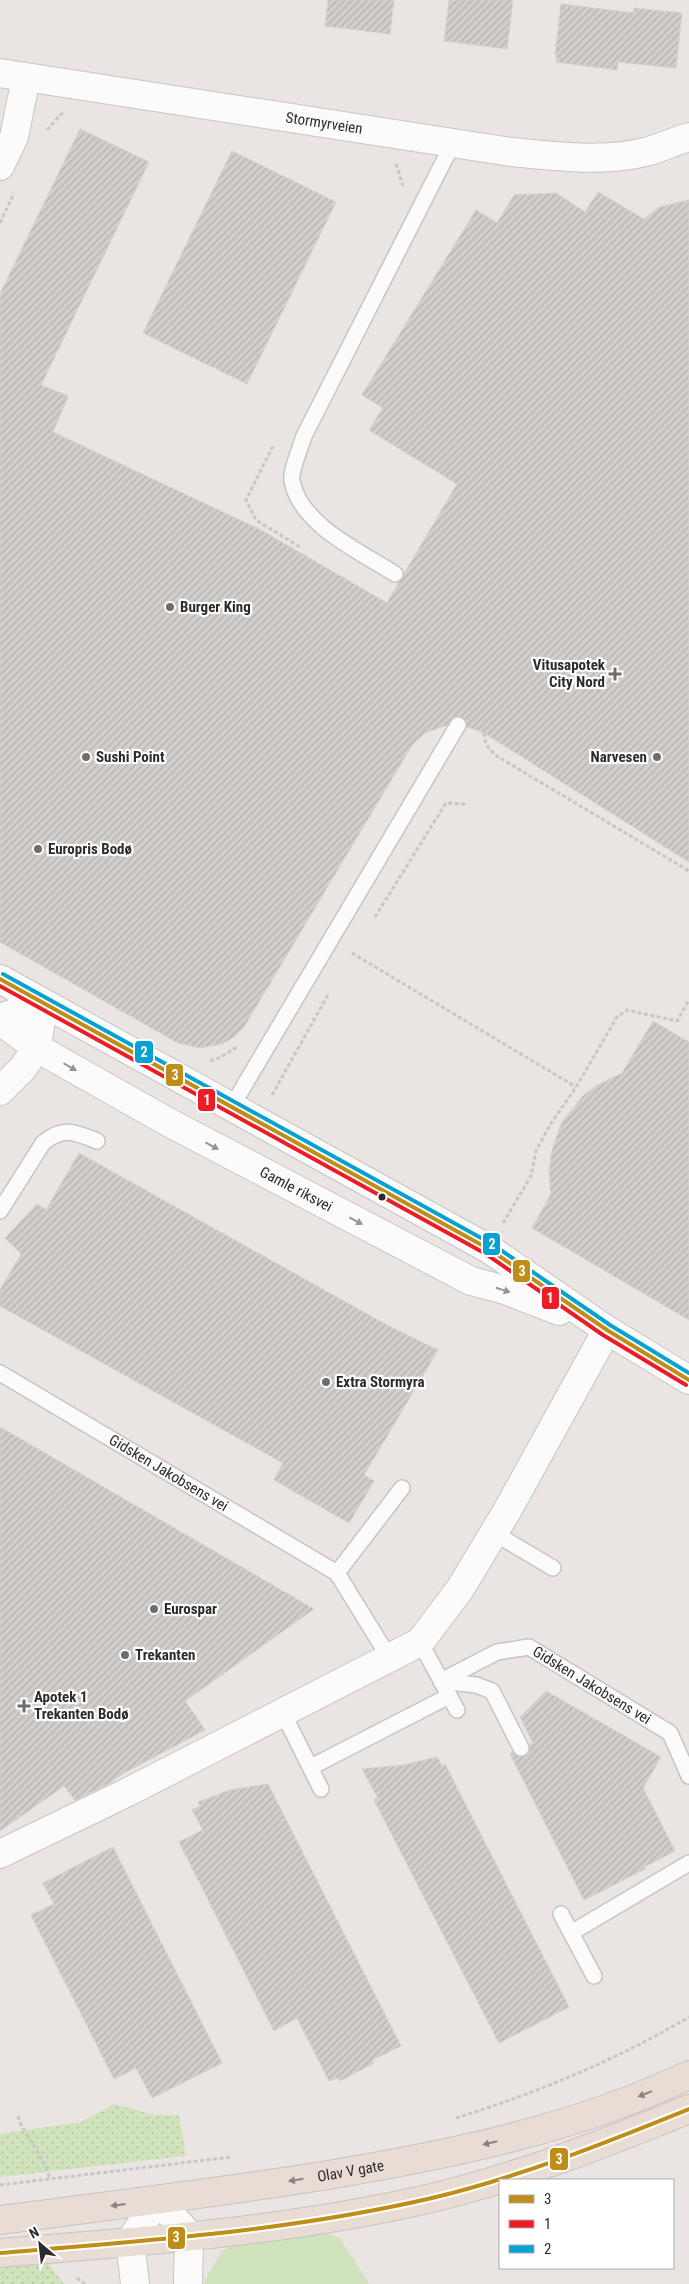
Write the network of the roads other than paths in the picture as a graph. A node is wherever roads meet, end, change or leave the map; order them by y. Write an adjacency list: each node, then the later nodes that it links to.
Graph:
1 (0, 73): 2 (street, Stormyrveien)
2 (26, 78): 4 (street, Stormyrveien); 7 (street)
3 (689, 137): 5 (street, Stormyrveien)
4 (453, 143): 5 (street, Stormyrveien); 8 (lane)
5 (648, 151): 6 (street, Stormyrveien)
6 (689, 154)
7 (0, 166)
8 (395, 574)
9 (458, 725): 15 (lane)
10 (0, 979): 11 (street, Gamle riksvei)
11 (42, 1003): 12 (street); 13 (street); 15 (street, Gamle riksvei)
12 (0, 1020): 13 (street, Gamle riksvei)
13 (37, 1048): 14 (street); 18 (street, Gamle riksvei, one-way to 18)
14 (0, 1091)
15 (232, 1106): 18 (street, Gamle riksvei)
16 (97, 1142): 17 (lane)
17 (0, 1211)
18 (606, 1330): 20 (street, Gamle riksvei); 22 (street)
19 (0, 1373): 24 (lane, Gidsken Jakobsens vei)
20 (689, 1380)
21 (402, 1488): 24 (lane)
22 (494, 1533): 23 (lane); 25 (street)
23 (553, 1568)
24 (337, 1573): 26 (lane, Gidsken Jakobsens vei)
25 (420, 1642): 26 (street); 27 (lane)
26 (390, 1659): 28 (street)
27 (441, 1681): 29 (lane); 30 (lane); 31 (lane, Gidsken Jakobsens vei)
28 (283, 1713): 30 (lane); 33 (street)
29 (521, 1748)
30 (311, 1767): 32 (lane)
31 (689, 1776)
32 (321, 1789)
33 (0, 1854)
34 (689, 1863): 36 (lane)
35 (561, 1914): 36 (lane)
36 (571, 1933): 37 (lane)
37 (594, 1976)
38 (689, 2075): 40 (highway, Olav V gate, one-way to 40)
39 (689, 2109): 42 (highway)
40 (158, 2200): 41 (highway, Olav V gate, one-way to 41); 42 (street); 43 (street)
41 (0, 2220)
42 (189, 2235): 43 (highway); 46 (street)
43 (130, 2241): 44 (highway); 45 (street)
44 (0, 2253)
45 (135, 2284)
46 (188, 2284)

